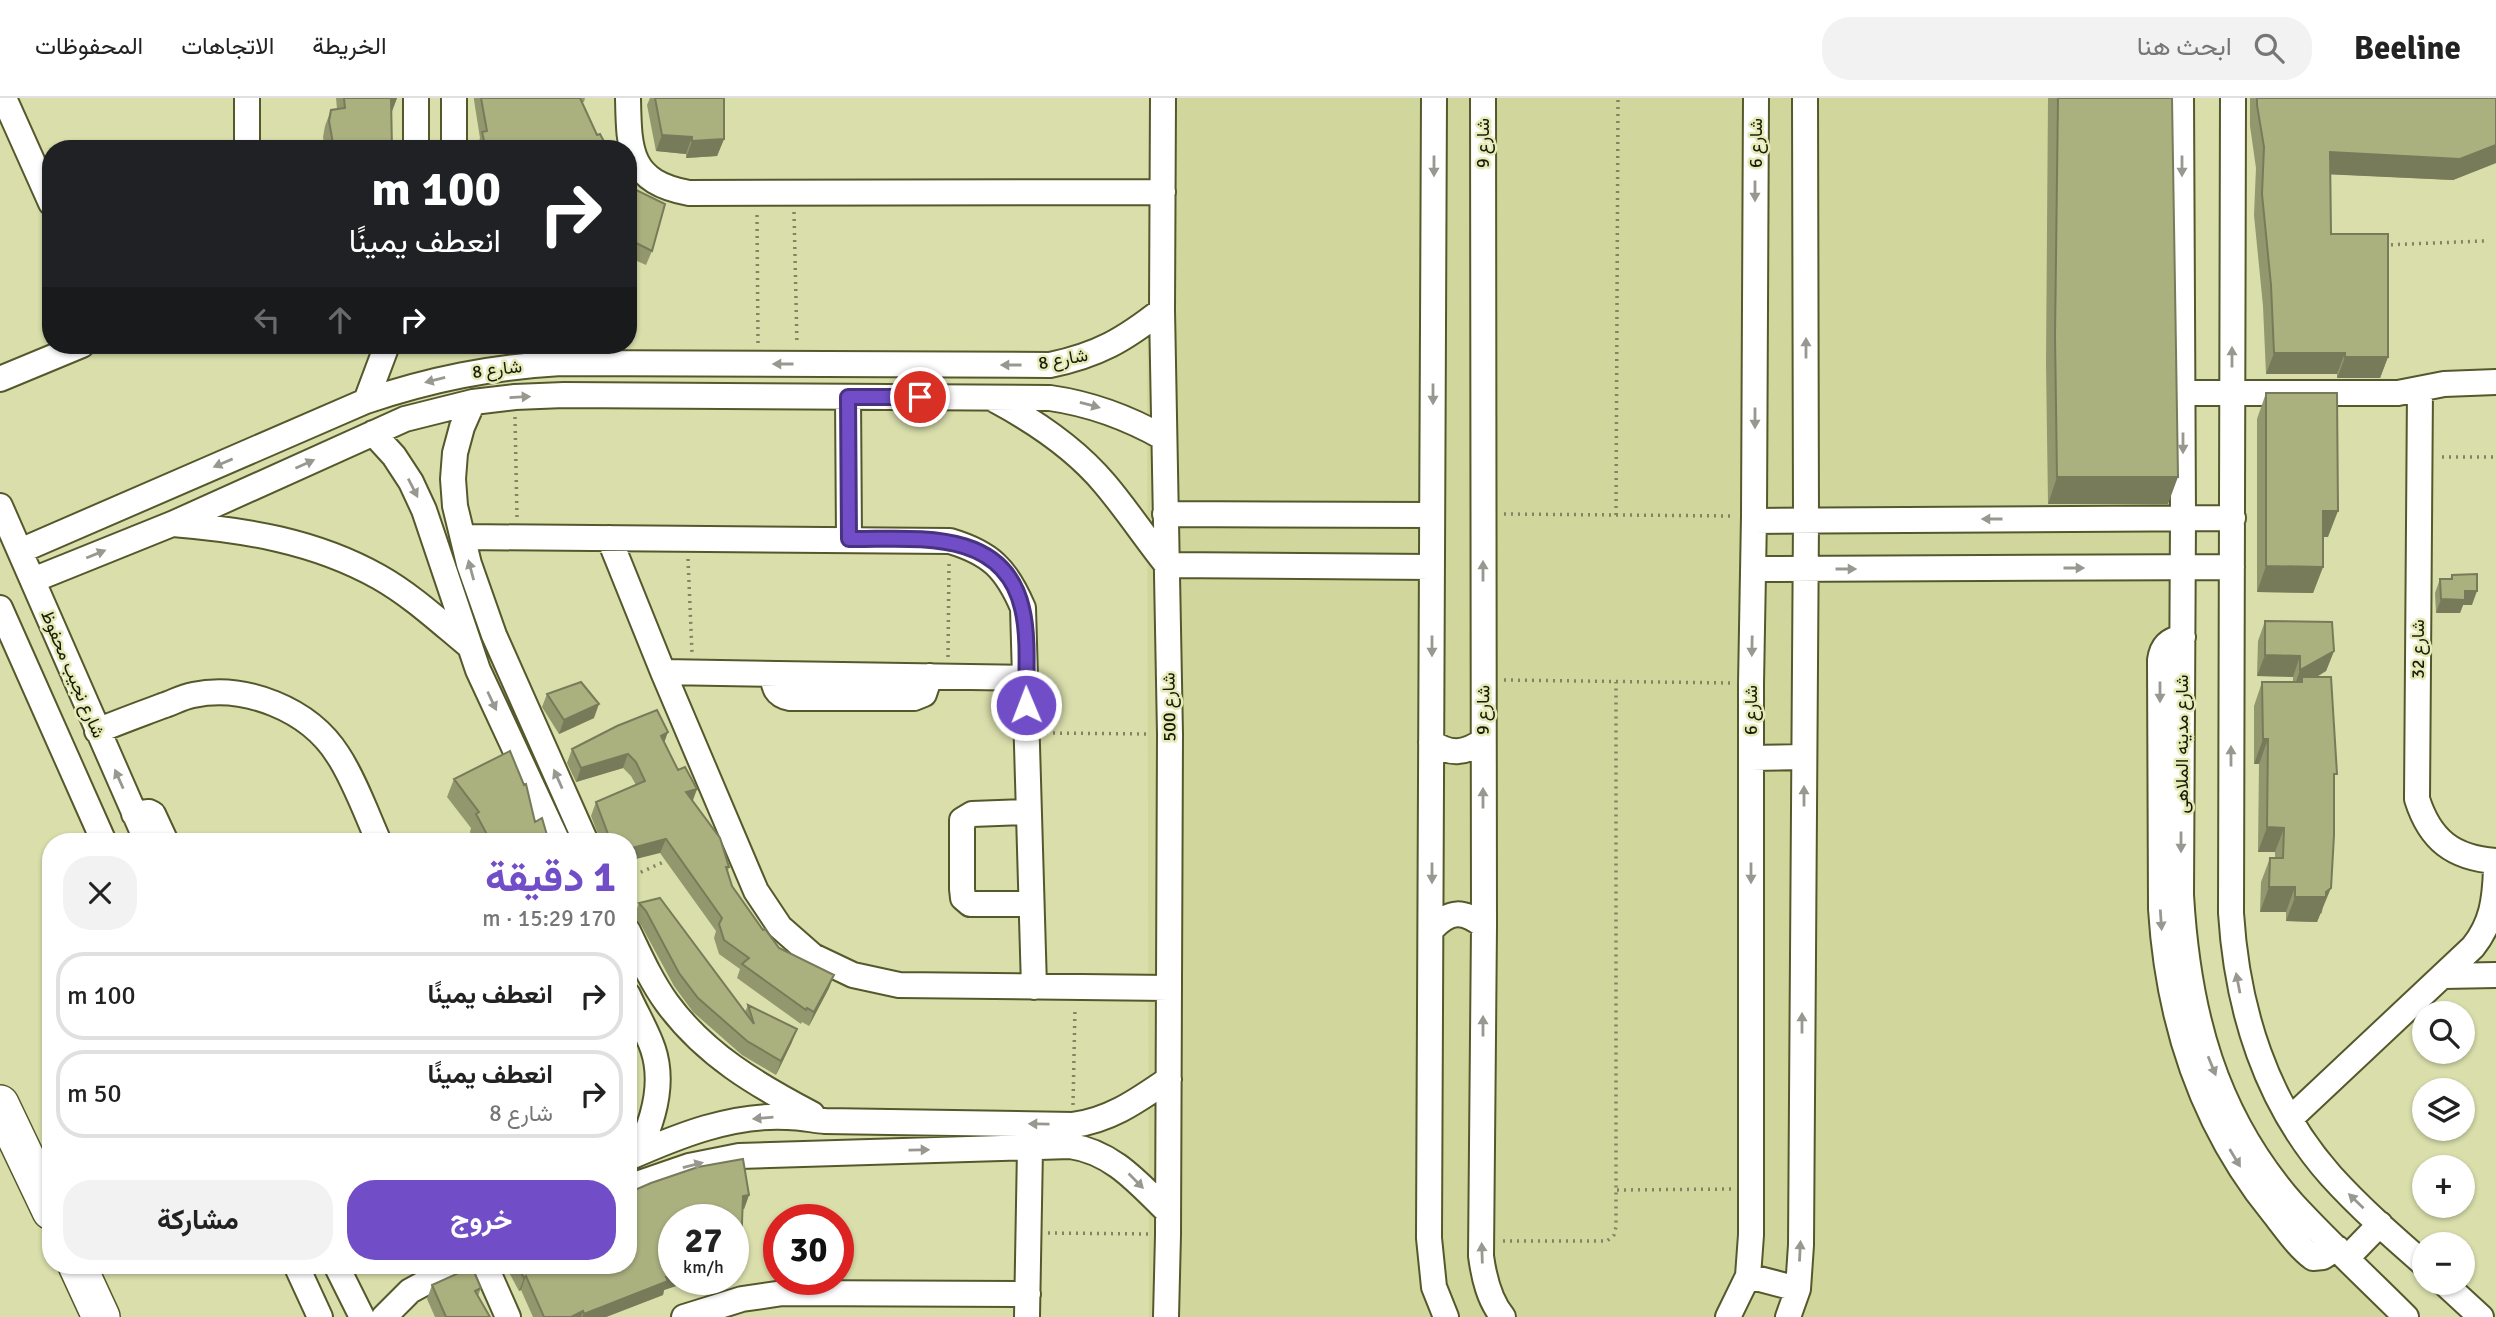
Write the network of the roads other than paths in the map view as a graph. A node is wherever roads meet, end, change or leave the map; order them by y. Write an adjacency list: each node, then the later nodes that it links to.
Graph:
1 (4, 98): 18 (street)
2 (247, 98): 13 (street)
3 (416, 98): 14 (street)
4 (454, 98): 15 (street)
5 (628, 98): 16 (street)
6 (1163, 98): 19 (street, شارع 500)
7 (1434, 98): 40 (street, one-way to 40)
8 (1483, 98): 63 (street, شارع 9, one-way to 8)
9 (1756, 98): 41 (street, شارع 6, one-way to 41)
10 (1805, 98): 44 (street, one-way to 10)
11 (2181, 98): 29 (street, شارع مدينه الملاهى, one-way to 29)
12 (2233, 98): 30 (street, one-way to 12)
13 (247, 140)
14 (416, 140)
15 (454, 140)
16 (630, 140)
17 (637, 162): 19 (street)
18 (42, 183)
19 (1163, 192): 20 (street, شارع 500)
20 (1162, 310): 25 (street, شارع 8, one-way to 25); 37 (street, شارع 500)
21 (60, 354): 26 (street)
22 (384, 354): 34 (street)
23 (552, 354): 24 (street)
24 (561, 363): 25 (street, شارع 8); 34 (street, شارع 8, one-way to 34)
25 (640, 363): 31 (street)
26 (0, 379)
27 (2496, 382): 28 (street)
28 (2420, 389): 30 (street); 75 (street, شارع 32)
29 (2182, 393): 30 (street); 42 (street, شارع مدينه الملاهى, one-way to 42)
30 (2232, 393): 43 (street)
31 (641, 395): 32 (street, شارع 8); 35 (street, شارع 8, one-way to 31)
32 (848, 397): 33 (street, شارع 8); 49 (street)
33 (992, 398): 37 (street, شارع 8, one-way to 37); 51 (street)
34 (366, 401): 50 (street, شارع 8, one-way to 50)
35 (472, 402): 36 (street, شارع 8); 46 (street)
36 (373, 433): 45 (street, شارع 8, one-way to 36); 48 (street, one-way to 48)
37 (1164, 438): 39 (street, شارع 500)
38 (0, 506): 50 (street, شارع نجيب محفوظ)
39 (1166, 514): 40 (street); 51 (street, شارع 500)
40 (1432, 515): 52 (street)
41 (1754, 518): 44 (street); 55 (street, شارع 6)
42 (2183, 518): 43 (street); 44 (street, one-way to 44); 54 (street, شارع مدينه الملاهى)
43 (2233, 518): 53 (street)
44 (1806, 520): 56 (street)
45 (172, 524): 57 (street, شارع 8, one-way to 45); 59 (street)
46 (462, 534): 47 (street); 48 (street); 74 (street, one-way to 46)
47 (609, 538): 49 (street); 60 (street)
48 (434, 539): 59 (street)
49 (849, 539): 61 (street)
50 (20, 551): 57 (street, شارع نجيب محفوظ)
51 (1167, 565): 52 (street); 84 (street, شارع 500)
52 (1432, 567): 64 (street, one-way to 64)
53 (2232, 567): 54 (street); 88 (street, one-way to 53)
54 (2183, 568): 56 (street, one-way to 54); 99 (street, شارع مدينه الملاهى, one-way to 99)
55 (1754, 569): 56 (street); 66 (street, شارع 6, one-way to 66)
56 (1805, 569): 65 (street)
57 (33, 580): 62 (street, شارع نجيب محفوظ)
58 (0, 608): 69 (street)
59 (468, 645): 73 (street, one-way to 73)
60 (663, 672): 61 (street); 83 (street)
61 (1026, 678): 67 (street)
62 (97, 730): 68 (street, شارع نجيب محفوظ, one-way to 62); 72 (street)
63 (1483, 741): 64 (street); 78 (street, شارع 9, one-way to 63)
64 (1431, 742): 79 (street, one-way to 79)
65 (1804, 757): 66 (street); 107 (street, one-way to 65)
66 (1751, 758): 106 (street, شارع 6, one-way to 106)
67 (1028, 812): 77 (street); 77 (street)
68 (134, 814): 70 (street, شارع نجيب محفوظ); 71 (street)
69 (100, 833)
70 (143, 833)
71 (162, 833)
72 (375, 833)
73 (554, 833)
74 (582, 833)
75 (2496, 862)
76 (2496, 870): 81 (street)
77 (1031, 904): 83 (street)
78 (1483, 926): 79 (street); 119 (street, شارع 9, one-way to 78)
79 (1432, 929): 118 (street)
80 (2496, 975): 81 (street)
81 (2443, 976): 88 (street)
82 (639, 981): 89 (street)
83 (1034, 987): 84 (street)
84 (1169, 988): 86 (street, شارع 500)
85 (637, 1014): 91 (street)
86 (1169, 1079): 90 (street); 97 (street, شارع 500)
87 (0, 1104): 96 (highway)
88 (2290, 1119): 98 (street, one-way to 88)
89 (825, 1121): 90 (street, one-way to 89); 94 (street, one-way to 94)
90 (1079, 1124): 93 (street)
91 (637, 1148)
92 (1030, 1148): 93 (street); 95 (street, one-way to 92); 110 (street)
93 (1086, 1148): 97 (street, one-way to 97)
94 (637, 1154)
95 (637, 1185)
96 (42, 1192)
97 (1168, 1223): 117 (street, شارع 500)
98 (2379, 1224): 99 (street); 100 (street)
99 (2342, 1253): 122 (street, شارع مدينه الملاهى)
100 (2412, 1253)
101 (81, 1274): 111 (highway)
102 (300, 1274): 112 (street)
103 (340, 1274): 113 (street)
104 (441, 1274): 114 (street)
105 (489, 1274): 115 (street)
106 (1748, 1276): 107 (street); 120 (street, شارع 6)
107 (1798, 1289): 121 (street)
108 (2457, 1295): 123 (street)
109 (1000, 1306): 110 (street); 116 (street)
110 (1027, 1306)
111 (101, 1317)
112 (320, 1317)
113 (362, 1317)
114 (384, 1317)
115 (508, 1317)
116 (684, 1317)
117 (1166, 1317)
118 (1446, 1317)
119 (1503, 1317)
120 (1728, 1317)
121 (1788, 1317)
122 (2406, 1317)
123 (2481, 1317)

